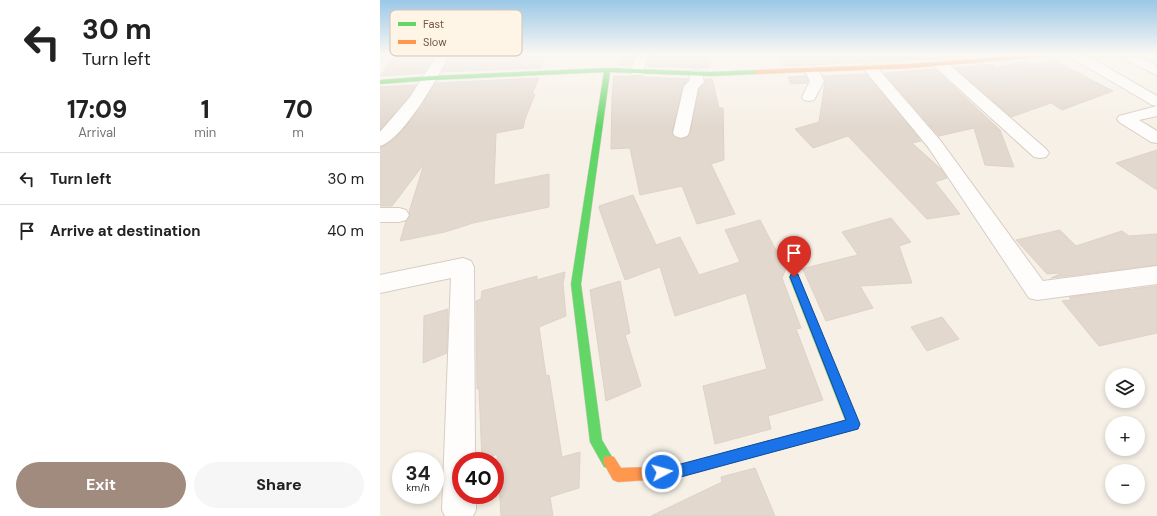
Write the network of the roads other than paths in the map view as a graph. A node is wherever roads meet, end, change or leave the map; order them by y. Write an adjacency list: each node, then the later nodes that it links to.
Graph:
1 (418, 79): 9 (street)
2 (431, 79): 15 (street)
3 (606, 79): 18 (street)
4 (697, 79): 13 (street)
5 (816, 79): 10 (street)
6 (890, 79): 17 (street)
7 (956, 79): 16 (street)
8 (1118, 79): 11 (street)
9 (380, 82)
10 (809, 97)
11 (1157, 102)
12 (1157, 111): 14 (street)
13 (681, 133)
14 (1157, 138)
15 (380, 141)
16 (1040, 153)
17 (1157, 275)
18 (794, 277)
19 (380, 284): 20 (street)
20 (459, 510)

